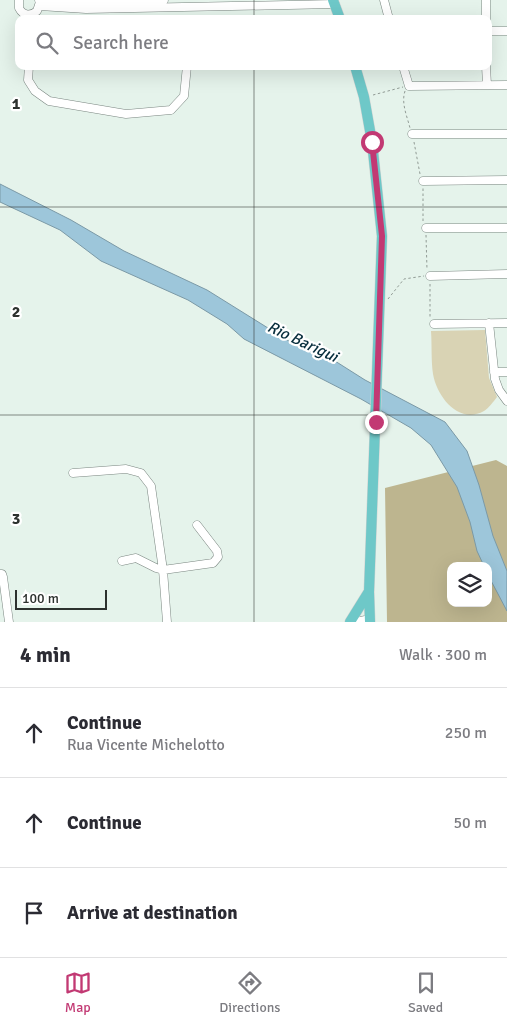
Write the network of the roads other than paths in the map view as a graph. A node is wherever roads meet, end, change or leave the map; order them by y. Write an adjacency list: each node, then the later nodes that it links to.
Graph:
1 (16, 0): 8 (street)
2 (164, 0): 7 (street)
3 (384, 0): 11 (street)
4 (486, 0): 12 (street)
5 (39, 2): 7 (street); 9 (street)
6 (334, 2): 7 (street); 10 (main road)
7 (85, 4)
8 (27, 15)
9 (33, 15)
10 (339, 15)
11 (388, 15)
12 (486, 15)
13 (507, 30): 14 (street)
14 (492, 31)
15 (29, 70): 16 (street)
16 (187, 70)
17 (357, 70): 41 (main road)
18 (404, 70): 20 (street)
19 (486, 70): 20 (street)
20 (487, 85): 21 (street)
21 (507, 85)
22 (412, 134): 23 (street)
23 (507, 134)
24 (507, 180): 25 (street)
25 (423, 181)
26 (426, 228): 27 (street)
27 (507, 228)
28 (507, 274): 29 (street)
29 (430, 276)
30 (489, 323): 31 (street); 32 (street); 33 (street)
31 (507, 323)
32 (434, 324)
33 (494, 372): 34 (street); 35 (street)
34 (507, 372)
35 (507, 401)
36 (73, 473): 39 (street)
37 (197, 524): 39 (street)
38 (122, 561): 39 (street)
39 (163, 570): 44 (street)
40 (0, 574): 43 (street)
41 (369, 592): 42 (main road); 45 (main road)
42 (370, 621): 46 (street)
43 (9, 622)
44 (167, 622)
45 (350, 622)
46 (356, 622)

